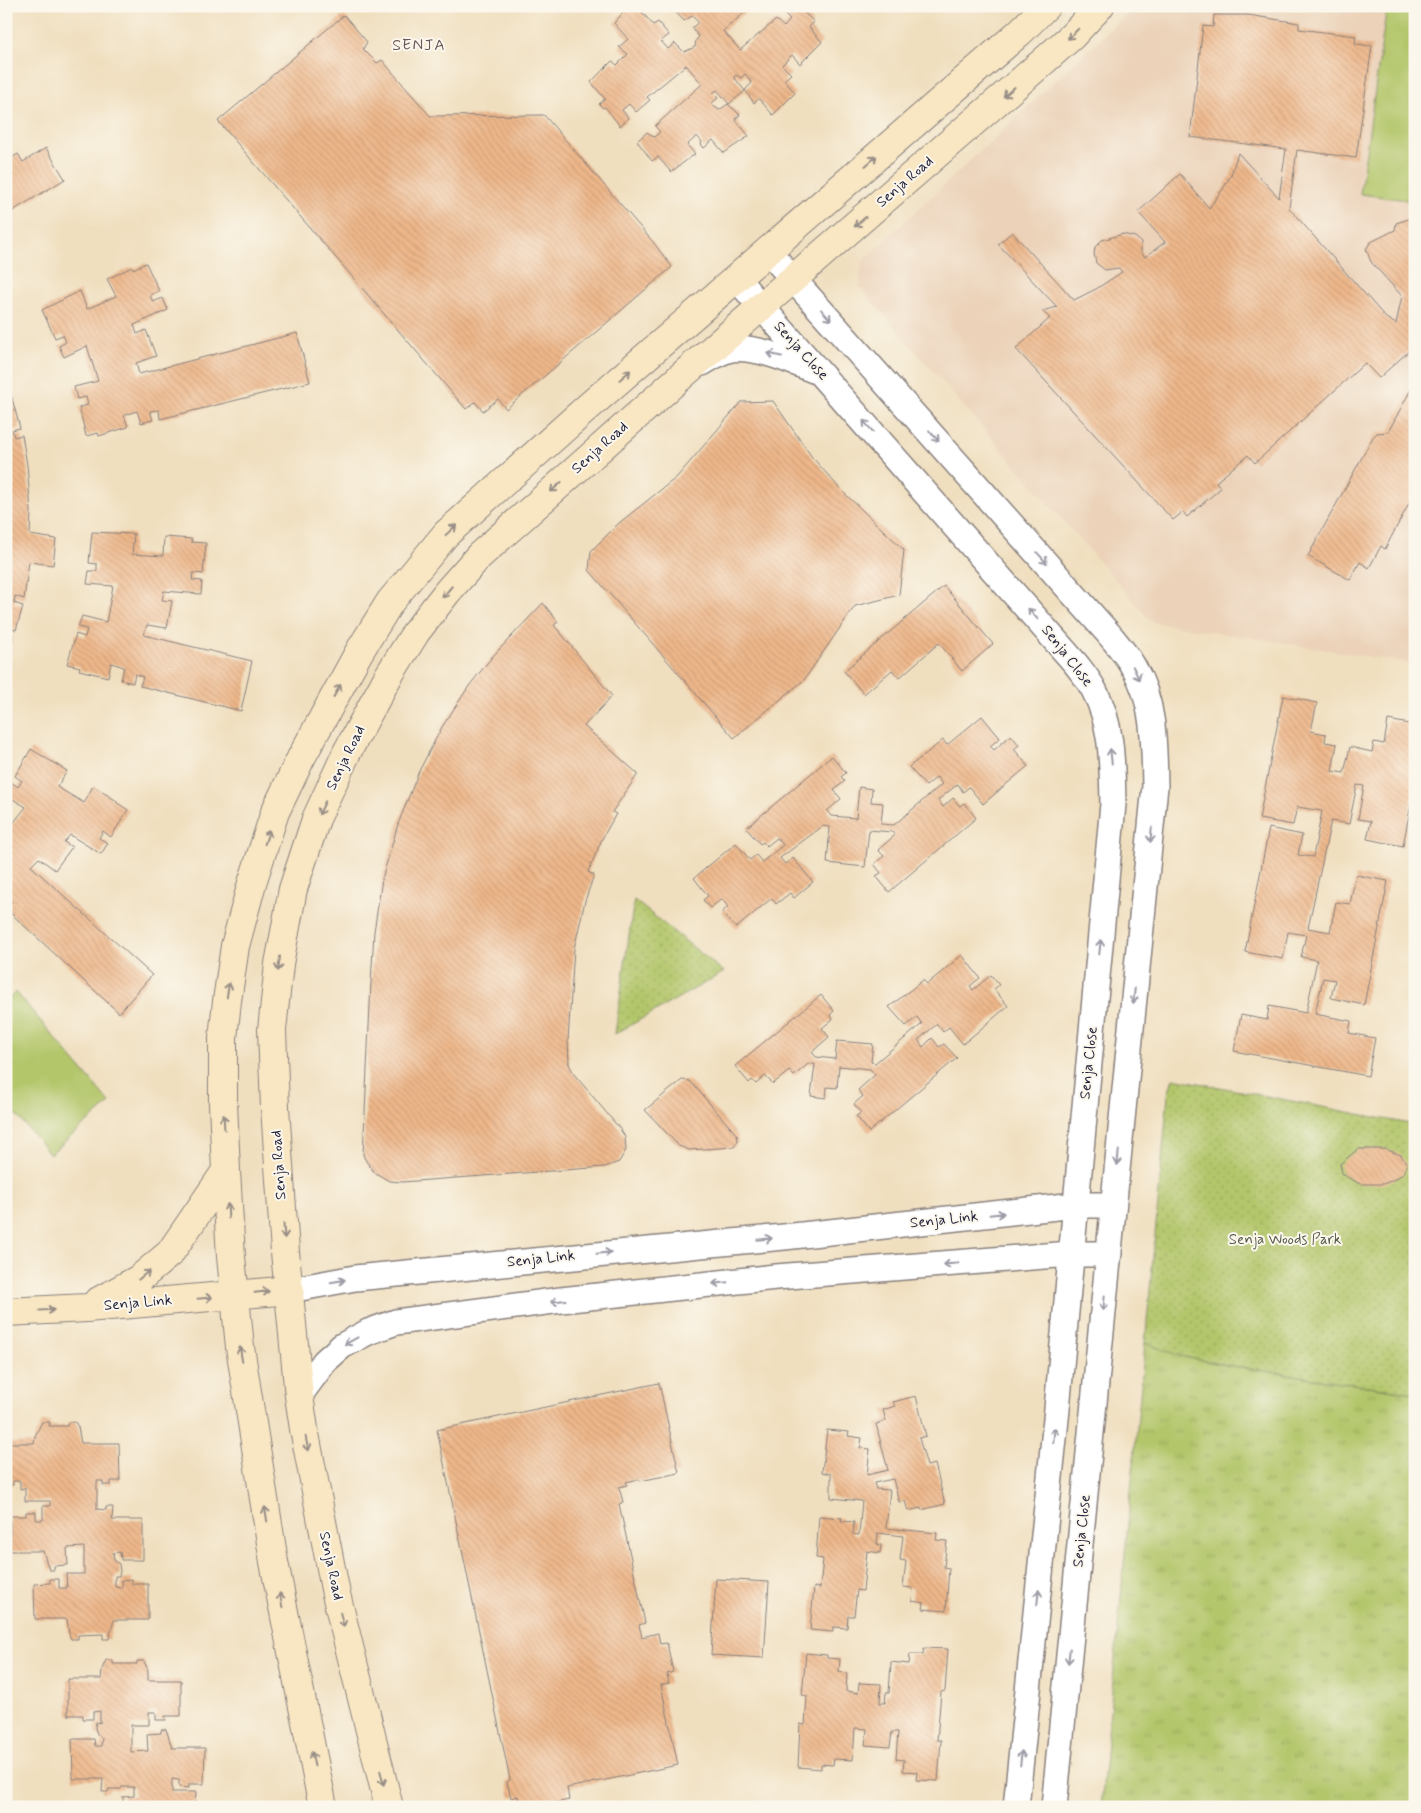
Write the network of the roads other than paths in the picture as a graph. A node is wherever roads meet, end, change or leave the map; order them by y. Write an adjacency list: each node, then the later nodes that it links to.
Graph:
1 (1046, 6): 3 (street, one-way to 1)
2 (1100, 6): 5 (street, Senja Road, one-way to 5)
3 (768, 251): 4 (street); 5 (street, Senja Close)
4 (736, 278): 6 (street, Senja Close); 9 (street, one-way to 4)
5 (793, 279): 6 (street, Senja Road); 11 (street, Senja Close, one-way to 11)
6 (762, 306): 7 (street, Senja Road); 8 (street, Senja Close)
7 (686, 372): 8 (street, one-way to 7); 14 (street, Senja Road, one-way to 14)
8 (820, 372): 10 (street, Senja Close, one-way to 8)
9 (226, 1171): 15 (street, one-way to 9); 16 (street, one-way to 9)
10 (1075, 1205): 11 (street); 12 (street, Senja Close); 14 (street, Senja Link, one-way to 10)
11 (1113, 1205): 13 (street, Senja Close)
12 (1070, 1254): 13 (street); 18 (street, one-way to 18); 21 (street, Senja Close, one-way to 12)
13 (1109, 1254): 22 (street, Senja Close, one-way to 22)
14 (290, 1290): 15 (street, Senja Link, one-way to 14); 18 (street, Senja Road)
15 (234, 1295): 16 (street, Senja Link, one-way to 15); 19 (street, one-way to 15)
16 (87, 1308): 17 (street, Senja Link, one-way to 16)
17 (6, 1312)
18 (299, 1396): 20 (street, Senja Road, one-way to 20)
19 (323, 1807)
20 (389, 1807)
21 (1016, 1807)
22 (1054, 1807)

